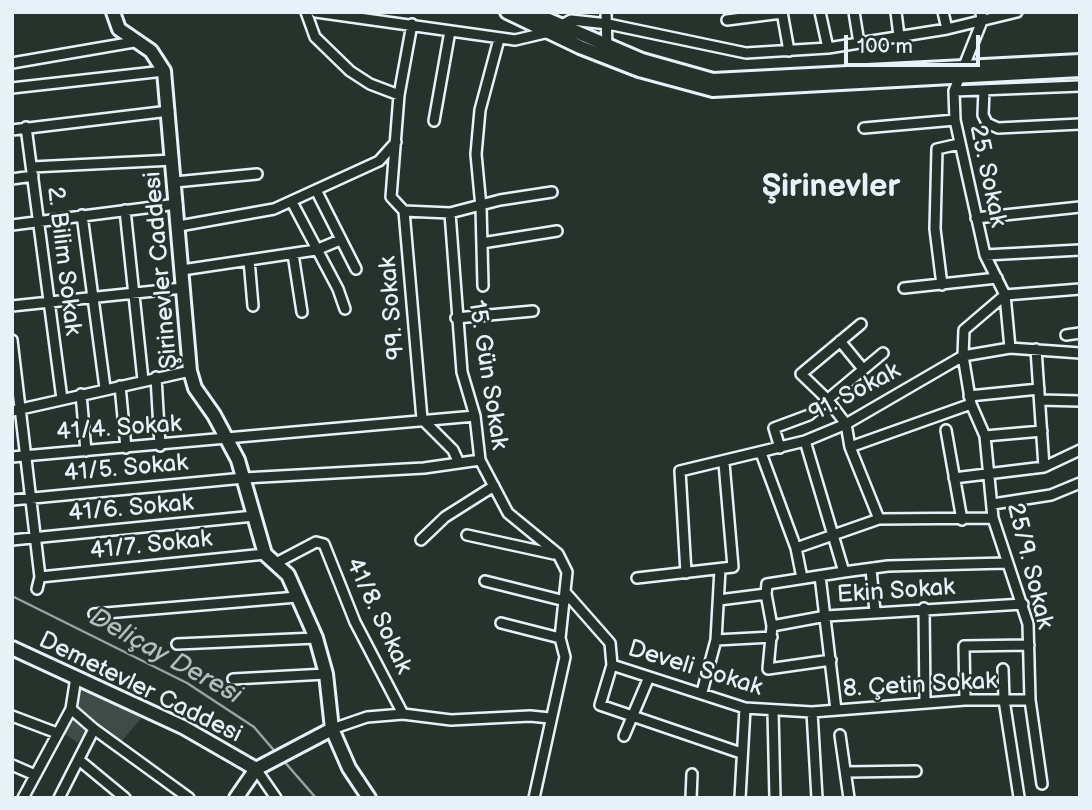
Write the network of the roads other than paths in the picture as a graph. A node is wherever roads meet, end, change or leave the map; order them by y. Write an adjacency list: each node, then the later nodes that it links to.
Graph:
1 (113, 12): 22 (main road)
2 (306, 12): 36 (street)
3 (316, 12): 15 (street)
4 (508, 12): 17 (main road)
5 (530, 12): 17 (main road)
6 (606, 12): 16 (street)
7 (820, 12): 24 (street)
8 (854, 12): 23 (street)
9 (896, 12): 20 (street)
10 (943, 12): 18 (street)
11 (1017, 12): 13 (street)
12 (782, 13): 14 (street); 25 (street)
13 (981, 16): 18 (street); 31 (street, 25. Sokak)
14 (727, 20)
15 (412, 24): 19 (street); 36 (street, 99. Sokak)
16 (608, 24): 17 (street); 25 (street); 26 (street)
17 (553, 29): 21 (street); 26 (main road)
18 (947, 29): 20 (street)
19 (450, 31): 21 (street); 39 (street)
20 (899, 36): 23 (street)
21 (499, 39): 55 (street)
22 (134, 41): 28 (street); 30 (main road)
23 (859, 43): 24 (street)
24 (828, 48): 25 (street)
25 (789, 51)
26 (606, 52): 31 (main road)
27 (1080, 61): 31 (main road)
28 (12, 63)
29 (1080, 70): 31 (main road)
30 (164, 71): 33 (street); 37 (main road, Şirinevler Caddesi)
31 (960, 73): 35 (street, 25. Sokak)
32 (1080, 86): 34 (street)
33 (12, 88)
34 (984, 90): 35 (street); 40 (street)
35 (954, 91): 38 (street, 25. Sokak)
36 (399, 95): 44 (street, 99. Sokak)
37 (169, 111): 41 (street); 46 (main road, Şirinevler Caddesi)
38 (955, 120): 42 (street); 45 (street, 25. Sokak)
39 (434, 121)
40 (1079, 126)
41 (26, 127): 43 (street); 47 (street, 2. Bilim Sokak)
42 (864, 128)
43 (12, 130)
44 (397, 141): 51 (street); 58 (street, 99. Sokak)
45 (959, 144): 61 (street, 25. Sokak); 76 (street)
46 (173, 160): 47 (street); 50 (main road, Şirinevler Caddesi)
47 (33, 171): 49 (street); 62 (street, 2. Bilim Sokak)
48 (257, 174): 50 (street)
49 (12, 179)
50 (175, 182): 54 (main road, Şirinevler Caddesi)
51 (316, 190): 53 (street); 66 (street)
52 (552, 192): 55 (street)
53 (292, 202): 64 (street); 68 (street)
54 (177, 204): 57 (street); 64 (main road, Şirinevler Caddesi)
55 (481, 206): 59 (street); 67 (street)
56 (1080, 207): 61 (street)
57 (125, 210): 60 (street); 81 (street)
58 (404, 211): 59 (street); 117 (street, 99. Sokak)
59 (450, 213): 90 (street, 15. Gün Sokak)
60 (82, 215): 62 (street); 83 (street)
61 (976, 218): 71 (street, 25. Sokak)
62 (39, 221): 63 (street); 84 (street, 2. Bilim Sokak)
63 (12, 225)
64 (179, 226): 74 (main road, Şirinevler Caddesi)
65 (557, 231): 67 (street)
66 (340, 240): 68 (street); 73 (street)
67 (482, 243): 77 (street)
68 (316, 250): 70 (street); 87 (street)
69 (1080, 250): 71 (street)
70 (293, 254): 72 (street); 89 (street)
71 (985, 255): 75 (street, 25. Sokak)
72 (248, 260): 74 (street); 86 (street)
73 (356, 269)
74 (182, 270): 78 (main road, Şirinevler Caddesi)
75 (997, 278): 76 (street); 82 (street, 25. Sokak)
76 (942, 285): 79 (street)
77 (483, 286)
78 (183, 288): 81 (street); 103 (main road, Şirinevler Caddesi)
79 (905, 288)
80 (1080, 289): 82 (street)
81 (134, 294): 83 (street); 105 (street)
82 (1005, 295): 96 (street, 25. Sokak); 100 (street, 25/9. Sokak)
83 (93, 298): 84 (street); 107 (street)
84 (50, 302): 85 (street); 110 (street, 2. Bilim Sokak)
85 (12, 306)
86 (253, 306)
87 (345, 309)
88 (533, 311): 90 (street)
89 (302, 312)
90 (456, 318): 116 (street, 15. Gün Sokak)
91 (861, 324): 95 (street)
92 (1080, 333): 93 (street)
93 (1066, 334)
94 (12, 340): 101 (street)
95 (840, 341): 102 (street); 111 (street)
96 (1010, 348): 97 (street); 100 (street)
97 (1036, 349): 99 (street); 108 (street)
98 (883, 353): 102 (street)
99 (1080, 353)
100 (963, 356): 112 (street, 25/9. Sokak); 118 (street, 91. Sokak)
101 (13, 360): 115 (street)
102 (863, 369): 111 (street)
103 (190, 371): 104 (street); 122 (main road, Şirinevler Caddesi)
104 (156, 377): 105 (street); 124 (street)
105 (143, 380): 106 (street)
106 (120, 386): 107 (street); 126 (street)
107 (105, 388): 109 (street)
108 (1039, 389): 112 (street); 113 (street)
109 (81, 394): 110 (street); 129 (street)
110 (62, 399): 115 (street)
111 (827, 399): 118 (street); 127 (street)
112 (970, 400): 121 (street, 25/9. Sokak); 125 (street)
113 (1040, 400): 114 (street); 120 (street)
114 (1080, 401)
115 (17, 410): 131 (street)
116 (475, 416): 117 (street, 41/4. Sokak); 133 (street, 15. Gün Sokak)
117 (422, 419): 122 (street, 41/4. Sokak); 134 (street)
118 (846, 425): 123 (street, 91. Sokak); 125 (street)
119 (946, 430): 139 (street)
120 (1042, 431): 121 (street); 136 (street)
121 (985, 436): 137 (street, 25/9. Sokak)
122 (228, 440): 124 (street, 41/4. Sokak); 138 (main road, Şirinevler Caddesi)
123 (806, 441): 127 (street, 91. Sokak); 149 (street)
124 (160, 446): 126 (street, 41/4. Sokak)
125 (850, 447): 147 (street)
126 (126, 448): 129 (street, 41/4. Sokak)
127 (779, 448): 130 (street, 91. Sokak)
128 (1080, 450): 136 (street)
129 (86, 451): 131 (street, 41/4. Sokak)
130 (761, 453): 135 (street, 91. Sokak); 154 (street)
131 (26, 456): 132 (street, 41/4. Sokak); 142 (street)
132 (12, 457)
133 (480, 460): 134 (street, 41/5. Sokak); 141 (street, 15. Gün Sokak)
134 (459, 463): 138 (street, 41/5. Sokak)
135 (724, 463): 159 (street); 162 (street, 91. Sokak)
136 (1045, 467): 137 (street)
137 (989, 474): 139 (street); 144 (street, 25/9. Sokak)
138 (244, 478): 142 (street, 41/5. Sokak); 145 (main road, Şirinevler Caddesi)
139 (954, 478): 148 (street)
140 (1080, 483): 144 (street)
141 (494, 486): 153 (street); 156 (street, 15. Gün Sokak)
142 (31, 498): 143 (street, 41/5. Sokak); 151 (street)
143 (12, 500)
144 (993, 504): 146 (street, 25/9. Sokak)
145 (254, 516): 151 (street, 41/6. Sokak); 155 (main road, Şirinevler Caddesi)
146 (993, 518): 148 (street); 158 (street, 25/9. Sokak)
147 (879, 519): 148 (street); 149 (street)
148 (962, 520)
149 (833, 534): 154 (street); 161 (street)
150 (467, 535): 156 (street)
151 (36, 537): 152 (street, 41/6. Sokak); 164 (street)
152 (12, 540)
153 (421, 540)
154 (796, 548): 166 (street)
155 (265, 554): 157 (main road); 164 (street, 41/7. Sokak)
156 (558, 554): 171 (street)
157 (276, 563): 170 (main road); 204 (street, 41/8. Sokak)
158 (1006, 563): 160 (street); 173 (street, 25/9. Sokak)
159 (719, 569): 162 (street); 172 (street)
160 (871, 569): 161 (street); 175 (street)
161 (844, 572): 163 (street)
162 (685, 573): 165 (street)
163 (820, 576): 166 (street); 177 (street)
164 (40, 577): 168 (street)
165 (637, 578)
166 (802, 578): 169 (street)
167 (485, 581): 171 (street)
168 (37, 589)
169 (766, 594): 172 (street); 179 (street)
170 (297, 597): 176 (street); 181 (main road)
171 (566, 597): 182 (street); 188 (street, Develi Sokak)
172 (719, 600): 183 (street)
173 (1023, 604): 174 (street, Ekin Sokak); 185 (street, 25/9. Sokak)
174 (924, 608): 175 (street, Ekin Sokak); 198 (street)
175 (875, 612): 177 (street, Ekin Sokak)
176 (94, 614)
177 (825, 616): 179 (street, Ekin Sokak); 187 (street)
178 (501, 623): 182 (street)
179 (772, 626): 180 (street)
180 (772, 637): 183 (street); 187 (street)
181 (316, 638): 184 (street); 190 (main road)
182 (560, 638): 207 (street)
183 (716, 640): 194 (street)
184 (177, 644)
185 (1028, 645): 195 (street); 197 (street, 25/9. Sokak)
186 (12, 648): 191 (main road, Demetevler Caddesi)
187 (831, 660): 201 (street)
188 (612, 665): 192 (street, Develi Sokak); 205 (street)
189 (1003, 669): 196 (street)
190 (326, 674): 193 (street); 209 (main road)
191 (76, 677): 200 (street); 216 (main road, Demetevler Caddesi)
192 (649, 677): 194 (street, Develi Sokak); 205 (street)
193 (233, 679)
194 (702, 692): 199 (street, Develi Sokak)
195 (965, 700): 196 (street, 8. Çetin Sokak); 198 (street, 8. Çetin Sokak)
196 (1004, 700): 197 (street, 8. Çetin Sokak); 222 (street)
197 (1030, 700): 221 (street, 25/9. Sokak)
198 (925, 703): 201 (street, 8. Çetin Sokak)
199 (745, 708): 202 (street, Develi Sokak); 213 (street)
200 (71, 709): 208 (street); 210 (street)
201 (836, 710): 203 (street, 8. Çetin Sokak)
202 (774, 711): 203 (street, Develi Sokak); 233 (street)
203 (812, 712): 234 (street)
204 (403, 714): 207 (street); 209 (street)
205 (631, 715): 212 (street); 213 (street)
206 (12, 716): 210 (street)
207 (550, 718): 230 (street)
208 (94, 729): 214 (street); 226 (street)
209 (332, 729): 216 (main road); 229 (main road)
210 (57, 733): 220 (street)
211 (840, 735): 218 (street)
212 (624, 736)
213 (741, 753): 232 (street)
214 (79, 760): 224 (street); 225 (street)
215 (12, 765): 220 (street)
216 (259, 768): 227 (main road); 228 (street, Demetevler Caddesi)
217 (916, 771): 218 (street)
218 (847, 772): 235 (street)
219 (692, 774): 231 (street)
220 (35, 775): 223 (street)
221 (1042, 784)
222 (1019, 797)
223 (23, 798)
224 (59, 798)
225 (125, 798)
226 (189, 798)
227 (236, 798)
228 (276, 798)
229 (369, 798)
230 (534, 798)
231 (691, 798)
232 (740, 798)
233 (775, 798)
234 (817, 798)
235 (849, 798)

